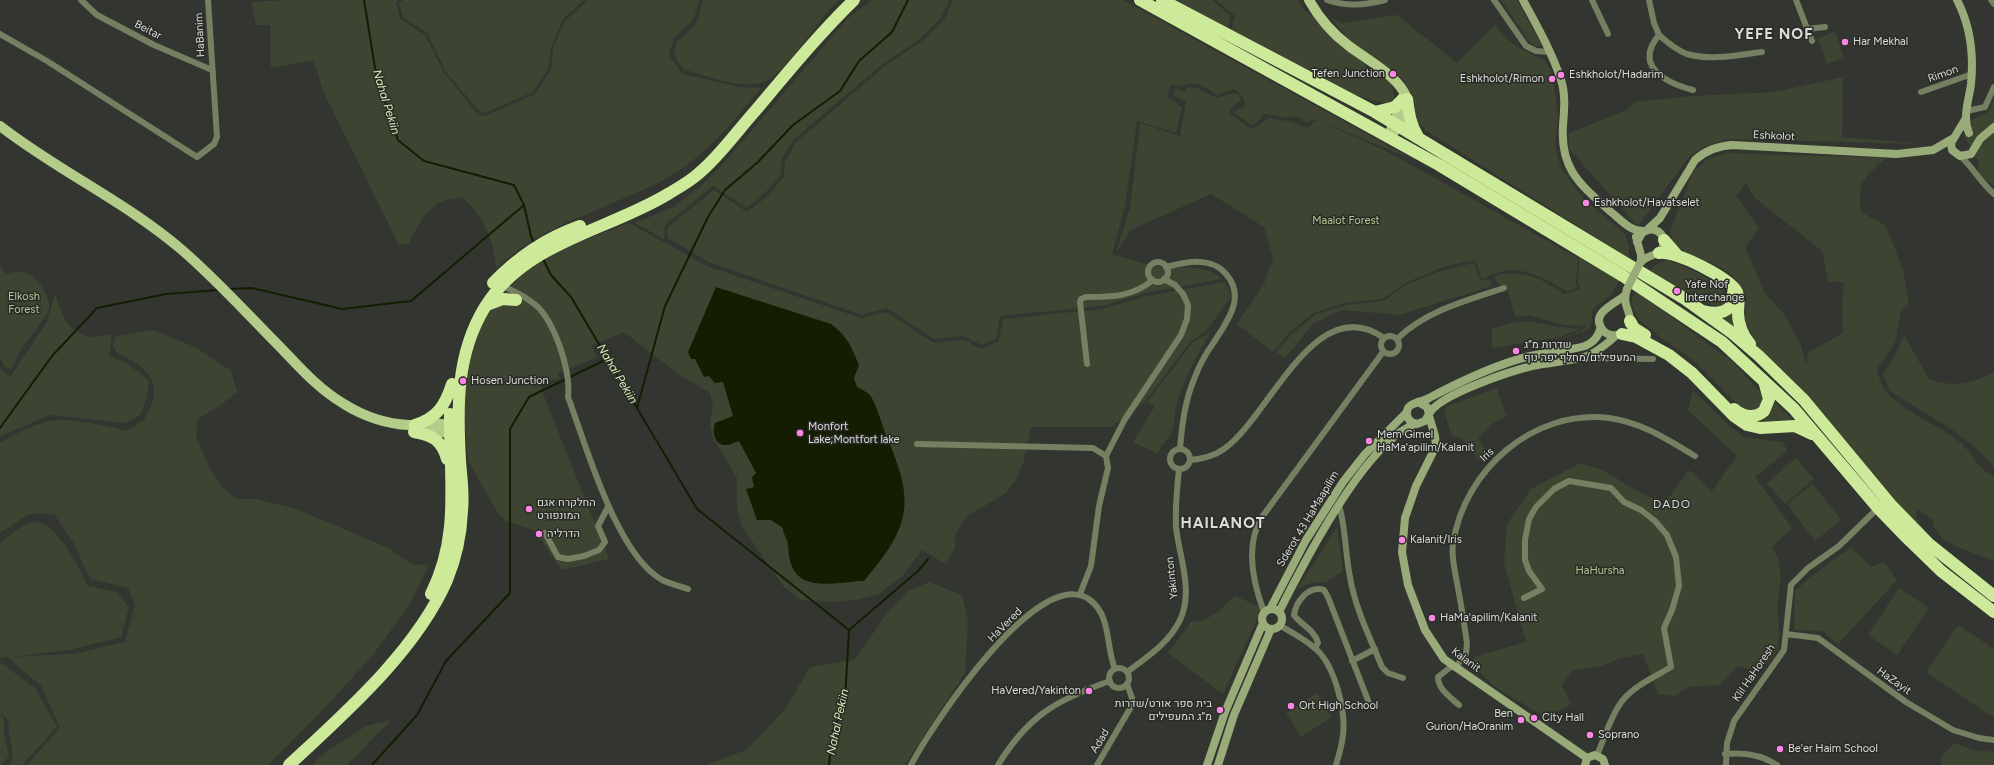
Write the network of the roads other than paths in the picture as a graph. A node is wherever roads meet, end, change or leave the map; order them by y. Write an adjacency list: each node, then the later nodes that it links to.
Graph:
1 (81, 0): 25 (street, Beitar)
2 (208, 0): 25 (street, HaBanim)
3 (854, 0): 45 (highway)
4 (1140, 0): 38 (highway)
5 (1162, 0): 31 (highway)
6 (1309, 0): 30 (main road)
7 (1328, 0): 8 (street)
8 (1385, 0)
9 (1494, 0): 23 (street)
10 (1523, 0): 23 (main road)
11 (1592, 0): 20 (street)
12 (1649, 0): 21 (street)
13 (1796, 0): 18 (street)
14 (1957, 0): 26 (main road, Eshkolot)
15 (1991, 0): 16 (street)
16 (1994, 4)
17 (1825, 28): 18 (street)
18 (1807, 29): 22 (street)
19 (0, 34): 25 (street, HaBanim)
20 (1608, 34)
21 (1659, 35): 24 (street); 28 (street)
22 (1812, 41)
23 (1550, 52): 48 (main road)
24 (1762, 52)
25 (212, 70)
26 (1972, 74): 29 (street, Rimon); 32 (main road, Eshkolot)
27 (1994, 87): 32 (street)
28 (1693, 90)
29 (1922, 92)
30 (1405, 100): 31 (highway); 33 (main road); 40 (highway)
31 (1375, 112): 33 (highway)
32 (1967, 113): 37 (main road, Eshkolot); 39 (main road, Eshkolot)
33 (1397, 125): 38 (main road); 40 (highway)
34 (0, 126): 86 (main road)
35 (1992, 129): 37 (main road); 41 (main road)
36 (0, 133): 86 (main road)
37 (1970, 133): 39 (main road); 41 (main road)
38 (1389, 136): 79 (highway)
39 (1954, 137): 42 (main road, Eshkolot); 43 (main road)
40 (1418, 138): 66 (highway)
41 (1975, 149): 43 (main road); 44 (street)
42 (1924, 152): 43 (main road, Eshkolot); 47 (main road, Eshkolot)
43 (1959, 156): 44 (street)
44 (1975, 174): 46 (street)
45 (668, 194): 56 (highway); 60 (highway)
46 (1994, 194)
47 (1660, 218): 49 (main road, Eshkolot); 50 (main road)
48 (1631, 228): 49 (main road); 51 (main road)
49 (1646, 230): 50 (main road); 51 (main road)
50 (1662, 237): 52 (main road); 53 (highway)
51 (1638, 246): 52 (main road); 54 (main road)
52 (1655, 254): 53 (highway); 54 (main road)
53 (1680, 257): 58 (highway)
54 (1641, 262): 62 (main road, bridge)
55 (1166, 267): 57 (street); 59 (street); 90 (street)
56 (512, 276): 60 (highway); 63 (highway)
57 (1164, 279): 59 (street); 91 (street)
58 (1724, 279): 66 (highway); 74 (highway)
59 (1153, 280): 78 (street)
60 (497, 286): 63 (street); 64 (highway); 80 (highway)
61 (1504, 288): 71 (street)
62 (1626, 292): 65 (main road); 67 (main road)
63 (515, 296): 64 (highway); 97 (street)
64 (486, 305): 85 (highway)
65 (1611, 305): 67 (main road); 68 (main road)
66 (1702, 311): 74 (highway)
67 (1629, 316): 69 (main road); 79 (highway)
68 (1601, 327): 69 (main road); 81 (main road)
69 (1619, 335): 72 (main road); 87 (highway)
70 (1384, 338): 71 (street); 73 (street); 93 (street)
71 (1397, 339): 73 (street)
72 (1604, 345): 75 (main road); 76 (street)
73 (1383, 352): 104 (street)
74 (1759, 356): 102 (highway)
75 (1579, 358): 76 (street); 83 (main road)
76 (1611, 358): 77 (street)
77 (1653, 359)
78 (1086, 364)
79 (1761, 377): 87 (highway)
80 (452, 384): 85 (highway); 86 (highway)
81 (1418, 402): 82 (main road); 83 (main road)
82 (1407, 412): 84 (main road); 104 (main road, Sderot 43 HaMaapilim)
83 (1429, 415): 84 (main road); 88 (main road)
84 (1417, 424): 88 (main road); 96 (main road, Sderot 43 HaMaapilim)
85 (453, 428): 86 (main road); 95 (highway); 119 (highway)
86 (415, 429): 95 (highway)
87 (1818, 437): 98 (highway)
88 (1436, 443): 113 (main road, Kalanit)
89 (917, 444): 91 (street)
90 (1180, 449): 93 (street); 94 (street)
91 (1106, 456): 101 (street)
92 (1695, 456): 113 (street, Iris)
93 (1190, 460): 94 (street)
94 (1179, 469): 115 (street, Yakinton)
95 (451, 472): 119 (highway)
96 (1339, 505): 105 (main road, Sderot 43 HaMaapilim); 111 (street)
97 (608, 507): 99 (street); 100 (street)
98 (1878, 508): 106 (highway); 109 (street, Klil HaHoresh)
99 (545, 533)
100 (688, 589)
101 (1080, 594): 114 (street); 127 (street, HaVered)
102 (1994, 596)
103 (1524, 598): 124 (street)
104 (1267, 610): 105 (main road); 107 (main road)
105 (1279, 612): 108 (main road)
106 (1994, 612)
107 (1263, 623): 108 (main road); 130 (main road)
108 (1275, 627): 110 (street); 131 (main road)
109 (1786, 634): 122 (street, HaZayit); 123 (street, Klil HaHoresh)
110 (1315, 648): 112 (street); 132 (street)
111 (1375, 650): 112 (street); 116 (street)
112 (1352, 661): 120 (street)
113 (1454, 667): 121 (street, Iris); 125 (main road, Kalanit)
114 (1115, 670): 115 (street); 117 (street)
115 (1127, 672): 118 (street)
116 (1403, 678)
117 (1110, 681): 118 (street); 128 (street)
118 (1127, 684): 129 (street, Adad)
119 (360, 697): 126 (highway)
120 (1369, 703)
121 (1459, 705)
122 (1994, 740)
123 (1726, 754): 134 (street, Klil HaHoresh); 135 (street)
124 (1597, 755): 125 (main road); 133 (main road)
125 (1586, 762)
126 (289, 765)
127 (911, 765)
128 (998, 765)
129 (1097, 765)
130 (1207, 765)
131 (1218, 765)
132 (1336, 765)
133 (1605, 765)
134 (1726, 765)
135 (1777, 765)

